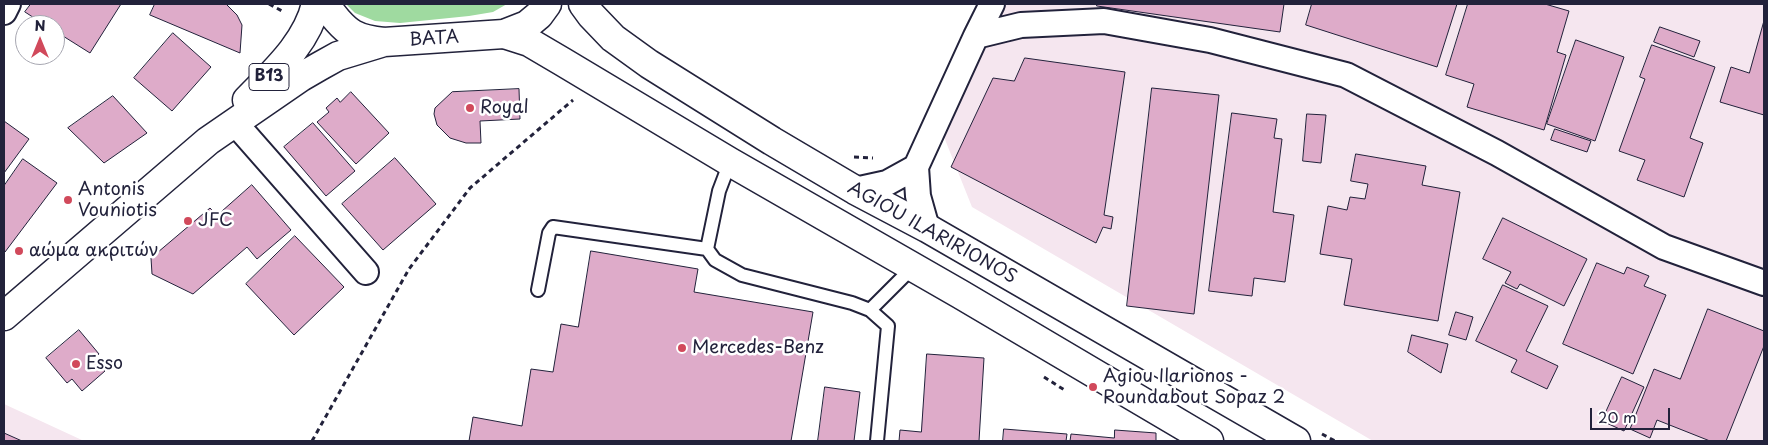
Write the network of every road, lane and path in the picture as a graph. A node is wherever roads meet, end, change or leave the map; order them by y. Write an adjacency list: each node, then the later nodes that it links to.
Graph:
1 (8, 4): 8 (street)
2 (269, 4): 9 (path)
3 (316, 4): 15 (main road, B13)
4 (326, 4): 12 (main road, BATA / B13)
5 (546, 4): 10 (main road, BATA / B13)
6 (583, 4): 18 (main road, AGIOU ILARIRIONOS)
7 (992, 4): 11 (street)
8 (4, 12)
9 (290, 15)
10 (504, 34): 12 (main road, BATA / B13); 16 (main road)
11 (976, 36): 17 (street); 23 (street)
12 (384, 42): 14 (main road, B13)
13 (575, 97): 27 (path)
14 (235, 123): 15 (main road, B13); 22 (street)
15 (208, 141): 25 (main road, B13)
16 (730, 162): 20 (lane); 21 (main road)
17 (916, 167): 18 (street); 19 (street)
18 (855, 190): 19 (main road, AGIOU ILARIRIONOS)
19 (927, 228): 30 (main road, AGIOU ILARIRIONOS)
20 (707, 249): 24 (lane); 26 (lane)
21 (913, 267): 26 (lane); 29 (main road)
22 (366, 272)
23 (1764, 283)
24 (538, 290)
25 (8, 306)
26 (870, 310): 28 (lane)
27 (312, 441)
28 (877, 441)
29 (1209, 441)
30 (1296, 441)

